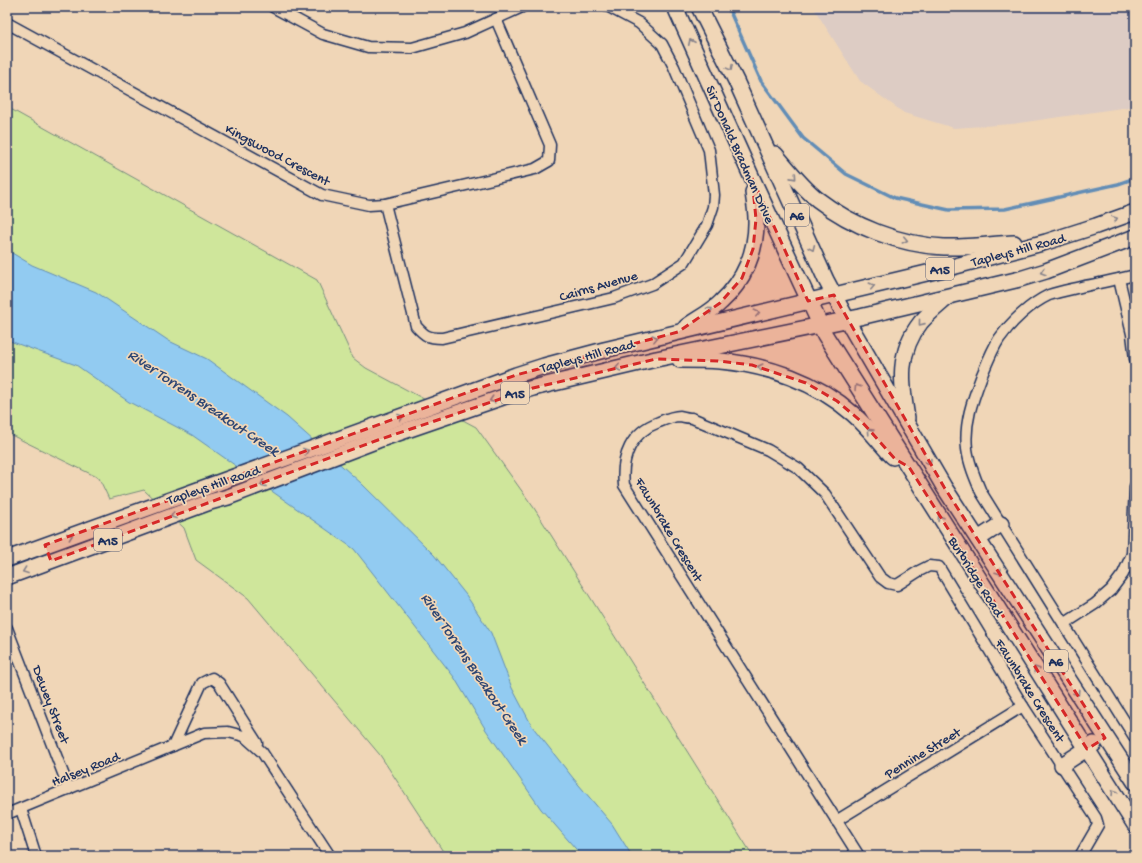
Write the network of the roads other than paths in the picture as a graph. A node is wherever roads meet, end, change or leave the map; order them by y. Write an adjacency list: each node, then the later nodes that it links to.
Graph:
1 (273, 7): 6 (street)
2 (522, 7): 6 (street)
3 (609, 7): 10 (street, Cairns Avenue)
4 (675, 7): 9 (main road, Sir Donald Bradman Drive / A6, one-way to 4)
5 (699, 7): 8 (main road, Sir Donald Bradman Drive / A6, one-way to 8)
6 (496, 19): 10 (street, Kingswood Crescent)
7 (7, 23): 10 (street, Kingswood Crescent)
8 (761, 136): 13 (main road, one-way to 13); 16 (main road, Sir Donald Bradman Drive / A6, one-way to 16)
9 (752, 178): 18 (main road, Sir Donald Bradman Drive / A6); 21 (main road, one-way to 9)
10 (385, 204)
11 (1135, 212): 13 (main road, Tapleys Hill Road / A15, one-way to 11)
12 (1135, 237): 17 (main road, Tapleys Hill Road / A15, one-way to 17)
13 (1046, 242): 16 (main road, Tapleys Hill Road / A15, one-way to 13)
14 (1135, 275): 15 (street)
15 (1119, 279): 23 (street); 27 (street)
16 (834, 295): 18 (main road, Tapleys Hill Road / A15); 19 (main road, A6)
17 (948, 296): 19 (main road, Tapleys Hill Road / A15); 24 (main road, one-way to 24)
18 (808, 301): 20 (main road, A6); 21 (main road, Tapleys Hill Road / A15, one-way to 18)
19 (847, 320): 20 (main road, Tapleys Hill Road / A15); 24 (main road, Burbridge Road / A6)
20 (820, 326): 22 (main road, Tapleys Hill Road / A15); 25 (main road, Burbridge Road / A6, one-way to 20)
21 (678, 332): 29 (main road, Tapleys Hill Road / A15, one-way to 21)
22 (656, 359): 25 (main road, one-way to 22); 31 (main road, Tapleys Hill Road / A15, one-way to 31)
23 (1135, 359)
24 (909, 428): 28 (main road, Burbridge Road / A6, one-way to 28)
25 (909, 467): 39 (main road, Burbridge Road / A6, one-way to 25)
26 (1135, 486): 33 (street)
27 (1001, 524): 28 (main road); 33 (street)
28 (978, 539): 36 (main road, Burbridge Road / A6, one-way to 36)
29 (45, 545): 30 (main road, Tapleys Hill Road / A15); 31 (main road)
30 (7, 558)
31 (51, 561): 32 (main road, Tapleys Hill Road / A15, one-way to 32)
32 (7, 577)
33 (1064, 624): 37 (street)
34 (7, 628): 43 (street, Dewey Street)
35 (1023, 706): 41 (street, Fawnbrake Crescent); 46 (street, Pennine Street); 46 (street, Fawnbrake Crescent)
36 (1106, 738): 39 (main road); 42 (main road, Burbridge Road / A6)
37 (1135, 738)
38 (173, 746): 40 (street, Halsey Road); 40 (street, Halsey Road); 43 (street, Halsey Road)
39 (1087, 749): 41 (main road); 47 (main road, Burbridge Road / A6, one-way to 39)
40 (262, 752): 49 (street, Halsey Road)
41 (1062, 765): 51 (street, Fawnbrake Crescent)
42 (1135, 782)
43 (70, 789): 44 (street, Halsey Road)
44 (21, 809): 45 (street, Halsey Road); 48 (street)
45 (7, 814)
46 (836, 820): 50 (street, Fawnbrake Crescent)
47 (1135, 825)
48 (36, 856)
49 (330, 856)
50 (859, 856)
51 (1080, 856)

